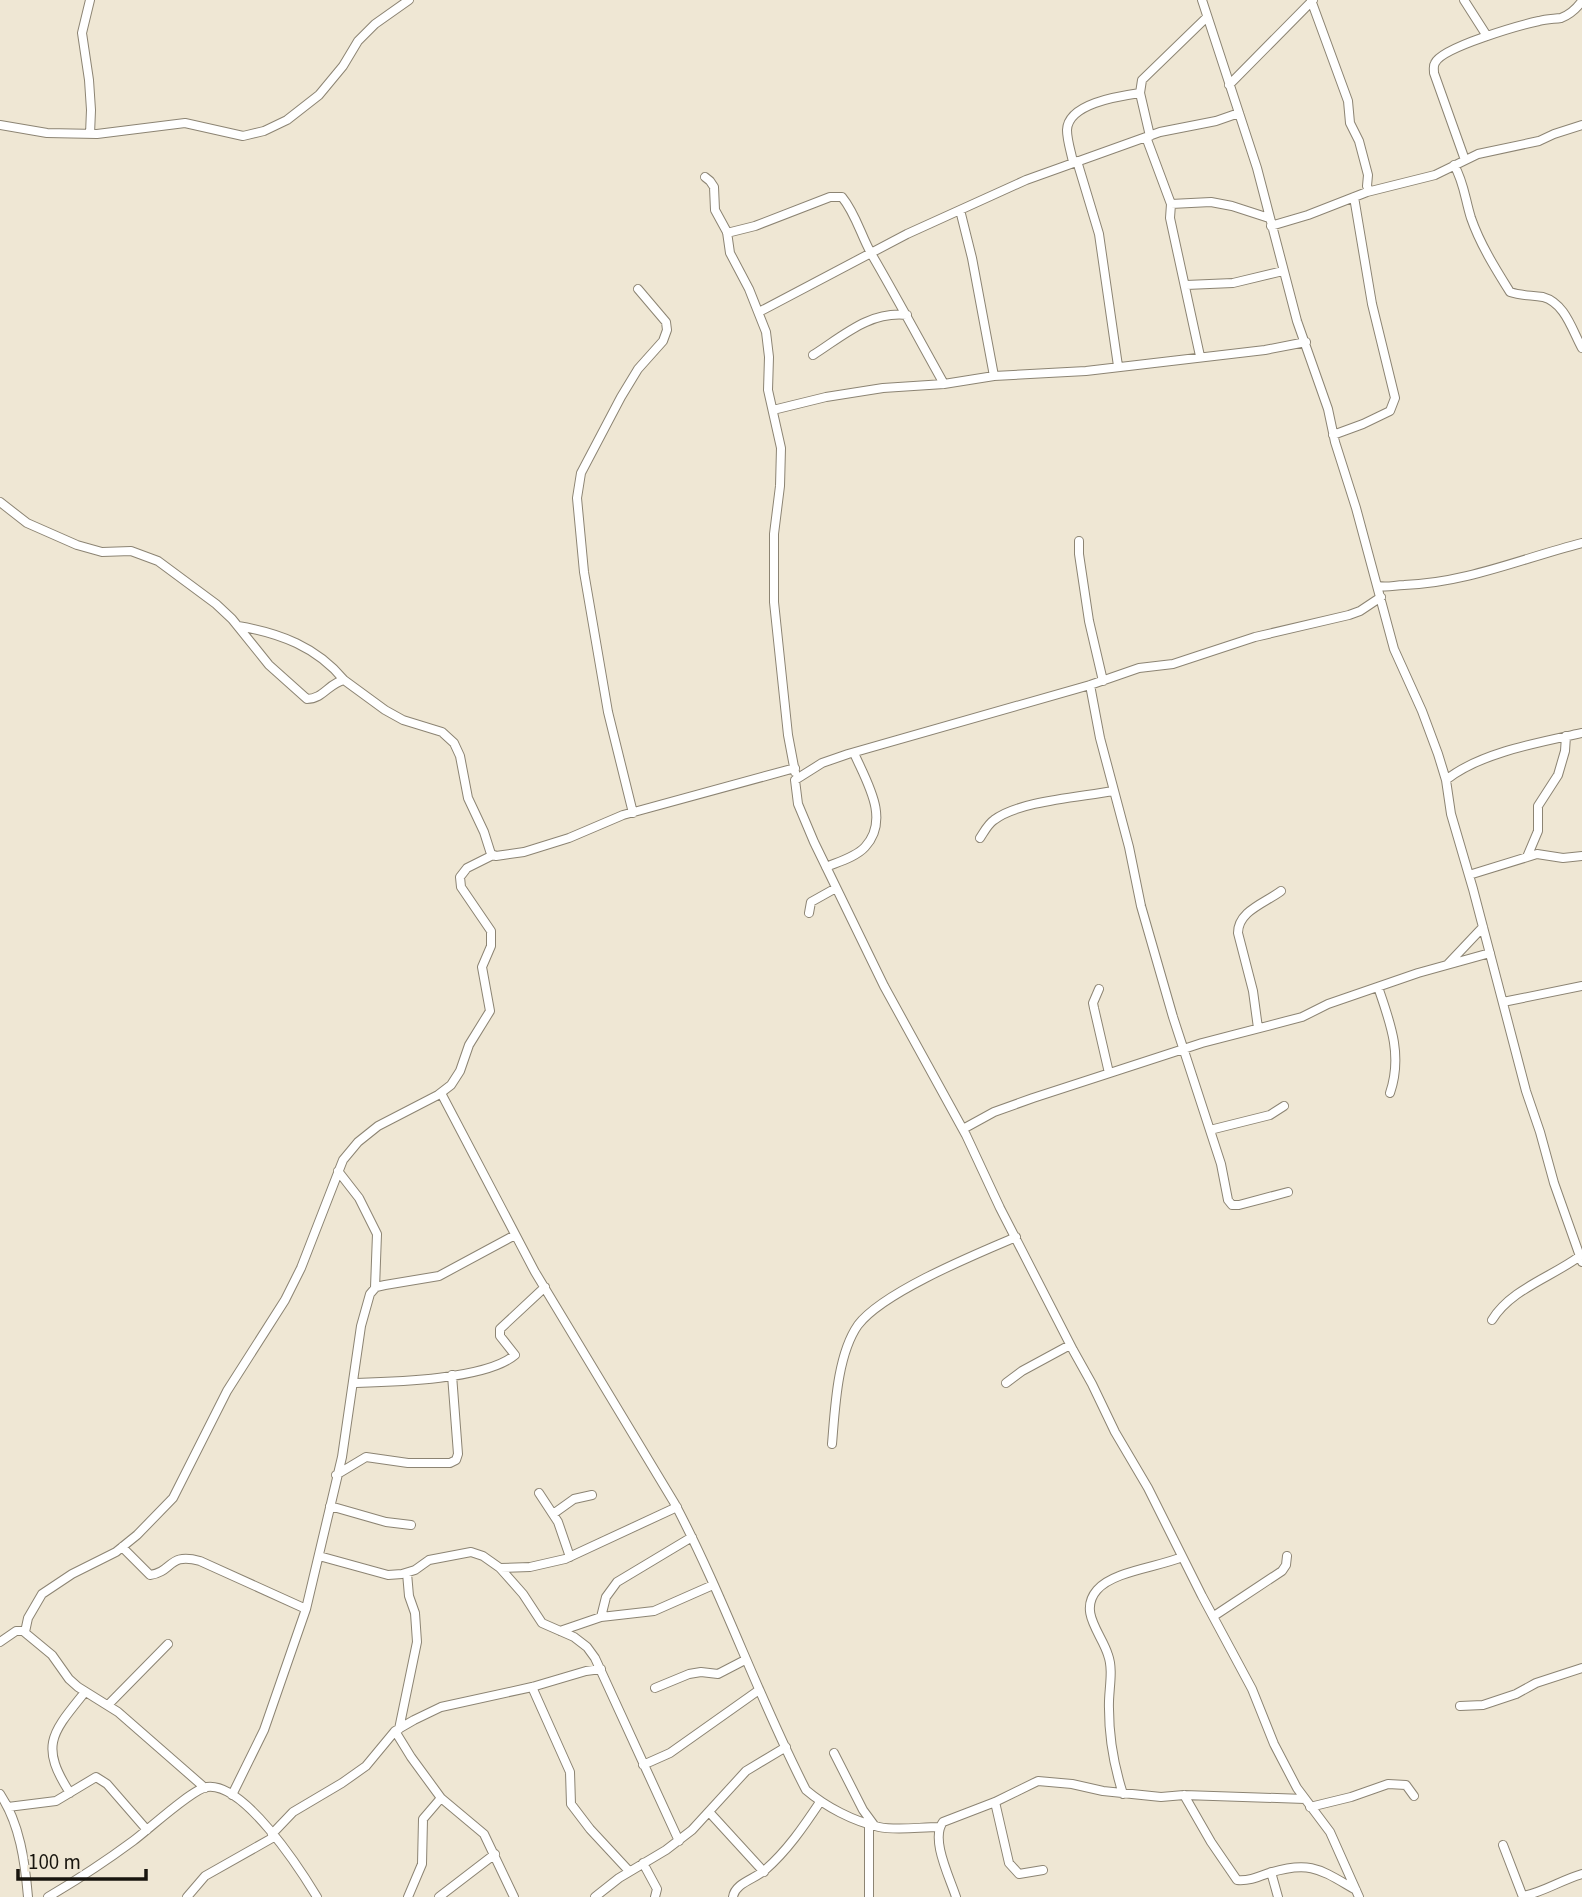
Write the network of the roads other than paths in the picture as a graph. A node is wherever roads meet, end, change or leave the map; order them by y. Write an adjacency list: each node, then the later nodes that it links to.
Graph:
1 (90, 0): 15 (street)
2 (409, 0): 15 (street)
3 (1202, 0): 8 (street)
4 (1312, 0): 10 (street); 21 (street)
5 (1464, 0): 9 (street)
6 (1571, 0): 7 (street)
7 (1580, 3): 9 (street)
8 (1208, 17): 10 (street); 11 (street)
9 (1487, 36): 17 (street)
10 (1229, 85): 12 (street)
11 (1140, 93): 16 (street); 18 (street)
12 (1238, 113): 16 (street); 25 (street)
13 (0, 125): 15 (street)
14 (1582, 125): 17 (street)
15 (90, 134)
16 (1148, 137): 18 (street); 23 (street)
17 (1465, 160): 19 (street)
18 (1075, 161): 24 (street); 37 (street)
19 (1454, 165): 21 (street); 34 (street)
20 (705, 177): 26 (street)
21 (1369, 191): 22 (street)
22 (1354, 197): 25 (street); 41 (street)
23 (1171, 204): 25 (street); 29 (street)
24 (960, 211): 27 (street); 38 (street)
25 (1270, 222): 28 (street)
26 (727, 233): 27 (street); 31 (street)
27 (870, 253): 31 (street); 32 (street)
28 (1283, 271): 29 (street); 33 (street)
29 (1186, 285): 36 (street)
30 (638, 289): 58 (street)
31 (759, 312): 40 (street)
32 (907, 315): 35 (street); 39 (street)
33 (1306, 342): 36 (street); 41 (street)
34 (1582, 348)
35 (813, 355)
36 (1200, 356): 37 (street)
37 (1118, 366): 38 (street)
38 (994, 376): 39 (street)
39 (944, 384): 40 (street)
40 (773, 410): 54 (street)
41 (1333, 435): 45 (street)
42 (0, 502): 47 (street)
43 (1079, 541): 49 (street)
44 (1582, 542): 45 (street)
45 (1378, 586): 46 (street)
46 (1381, 597): 49 (street); 56 (street)
47 (238, 626): 48 (street); 48 (street)
48 (344, 680): 60 (street)
49 (1103, 681): 50 (street)
50 (1090, 685): 53 (street); 57 (street)
51 (1582, 733): 52 (street)
52 (1566, 736): 56 (street); 62 (street)
53 (855, 753): 55 (street); 63 (street)
54 (795, 768): 55 (street); 58 (street)
55 (797, 778): 63 (street)
56 (1446, 780): 64 (street)
57 (1113, 791): 59 (street); 76 (street)
58 (633, 813): 60 (street)
59 (980, 838)
60 (493, 855): 78 (street)
61 (1582, 856): 62 (street)
62 (1527, 857): 64 (street)
63 (826, 867): 65 (street)
64 (1469, 876): 68 (street)
65 (835, 888): 67 (street); 81 (street)
66 (1281, 891): 75 (street)
67 (809, 913)
68 (1483, 927): 69 (street); 70 (street)
69 (1490, 953): 70 (street); 74 (street)
70 (1448, 964): 72 (street)
71 (1582, 986): 74 (street)
72 (1378, 987): 75 (street); 79 (street)
73 (1099, 989): 77 (street)
74 (1503, 1002): 85 (street)
75 (1258, 1028): 76 (street)
76 (1184, 1049): 77 (street); 82 (street)
77 (1109, 1073): 81 (street)
78 (441, 1093): 83 (street); 87 (street)
79 (1390, 1093)
80 (1284, 1106): 82 (street)
81 (962, 1129): 89 (street)
82 (1210, 1130): 84 (street)
83 (338, 1171): 92 (street); 107 (street)
84 (1287, 1192)
85 (1569, 1222): 86 (street); 88 (street)
86 (1581, 1226): 88 (street)
87 (515, 1235): 91 (street); 92 (street)
88 (1574, 1235): 90 (street)
89 (1016, 1237): 94 (street); 98 (street)
90 (1581, 1259): 93 (street)
91 (545, 1287): 95 (street); 103 (street)
92 (375, 1288): 96 (street)
93 (1492, 1320)
94 (1070, 1345): 97 (street); 111 (street)
95 (452, 1375): 96 (street); 99 (street)
96 (354, 1383): 99 (street)
97 (1006, 1383)
98 (832, 1444)
99 (337, 1475): 102 (street)
100 (539, 1493): 104 (street)
101 (592, 1495): 104 (street)
102 (330, 1506): 105 (street); 108 (street)
103 (677, 1507): 106 (street); 110 (street)
104 (553, 1514): 110 (street)
105 (411, 1525)
106 (692, 1537): 114 (street); 117 (street)
107 (122, 1547): 115 (street); 119 (street)
108 (319, 1556): 113 (street); 115 (street)
109 (1287, 1556): 116 (street)
110 (570, 1557): 112 (street)
111 (1182, 1557): 116 (street); 138 (street)
112 (500, 1568): 113 (street); 118 (street)
113 (407, 1573): 131 (street)
114 (713, 1585): 117 (street); 122 (street)
115 (306, 1609): 139 (street)
116 (1214, 1616): 143 (street)
117 (601, 1617): 118 (street)
118 (560, 1631): 124 (street)
119 (25, 1632): 120 (street); 128 (street)
120 (0, 1642)
121 (168, 1644): 129 (street)
122 (745, 1660): 126 (street); 127 (street)
123 (1582, 1668): 130 (street)
124 (601, 1669): 125 (street); 134 (street)
125 (532, 1687): 131 (street); 158 (street)
126 (654, 1688)
127 (759, 1690): 132 (street); 134 (street)
128 (85, 1692): 129 (street); 136 (street)
129 (108, 1705): 135 (street)
130 (1460, 1706)
131 (397, 1730): 142 (street); 152 (street)
132 (786, 1747): 144 (street); 148 (street)
133 (834, 1754): 149 (street)
134 (643, 1765): 153 (street)
135 (205, 1788): 139 (street); 151 (street)
136 (70, 1793): 146 (street); 151 (street)
137 (0, 1794): 146 (street)
138 (1123, 1794): 140 (street); 145 (street)
139 (232, 1795): 152 (street)
140 (1184, 1795): 143 (street); 160 (street)
141 (1414, 1796): 147 (street)
142 (441, 1798): 155 (street); 168 (street)
143 (1305, 1798): 147 (street)
144 (820, 1802): 149 (street); 159 (street)
145 (995, 1802): 150 (street); 157 (street)
146 (8, 1807): 164 (street)
147 (1310, 1807): 162 (street)
148 (709, 1813): 153 (street); 159 (street)
149 (872, 1824): 150 (street); 174 (street)
150 (939, 1827): 175 (street)
151 (147, 1830): 165 (street)
152 (273, 1835): 166 (street); 167 (street)
153 (679, 1840): 156 (street)
154 (1503, 1845): 163 (street)
155 (495, 1854): 169 (street); 170 (street)
156 (643, 1863): 158 (street); 172 (street)
157 (1043, 1870)
158 (629, 1871): 171 (street)
159 (764, 1872): 173 (street)
160 (1271, 1872): 162 (street); 176 (street)
161 (1582, 1874): 163 (street)
162 (1358, 1893)
163 (1523, 1896)
164 (28, 1897)
165 (48, 1897)
166 (187, 1897)
167 (317, 1897)
168 (408, 1897)
169 (439, 1897)
170 (514, 1897)
171 (595, 1897)
172 (655, 1897)
173 (733, 1897)
174 (869, 1897)
175 (956, 1897)
176 (1278, 1897)

